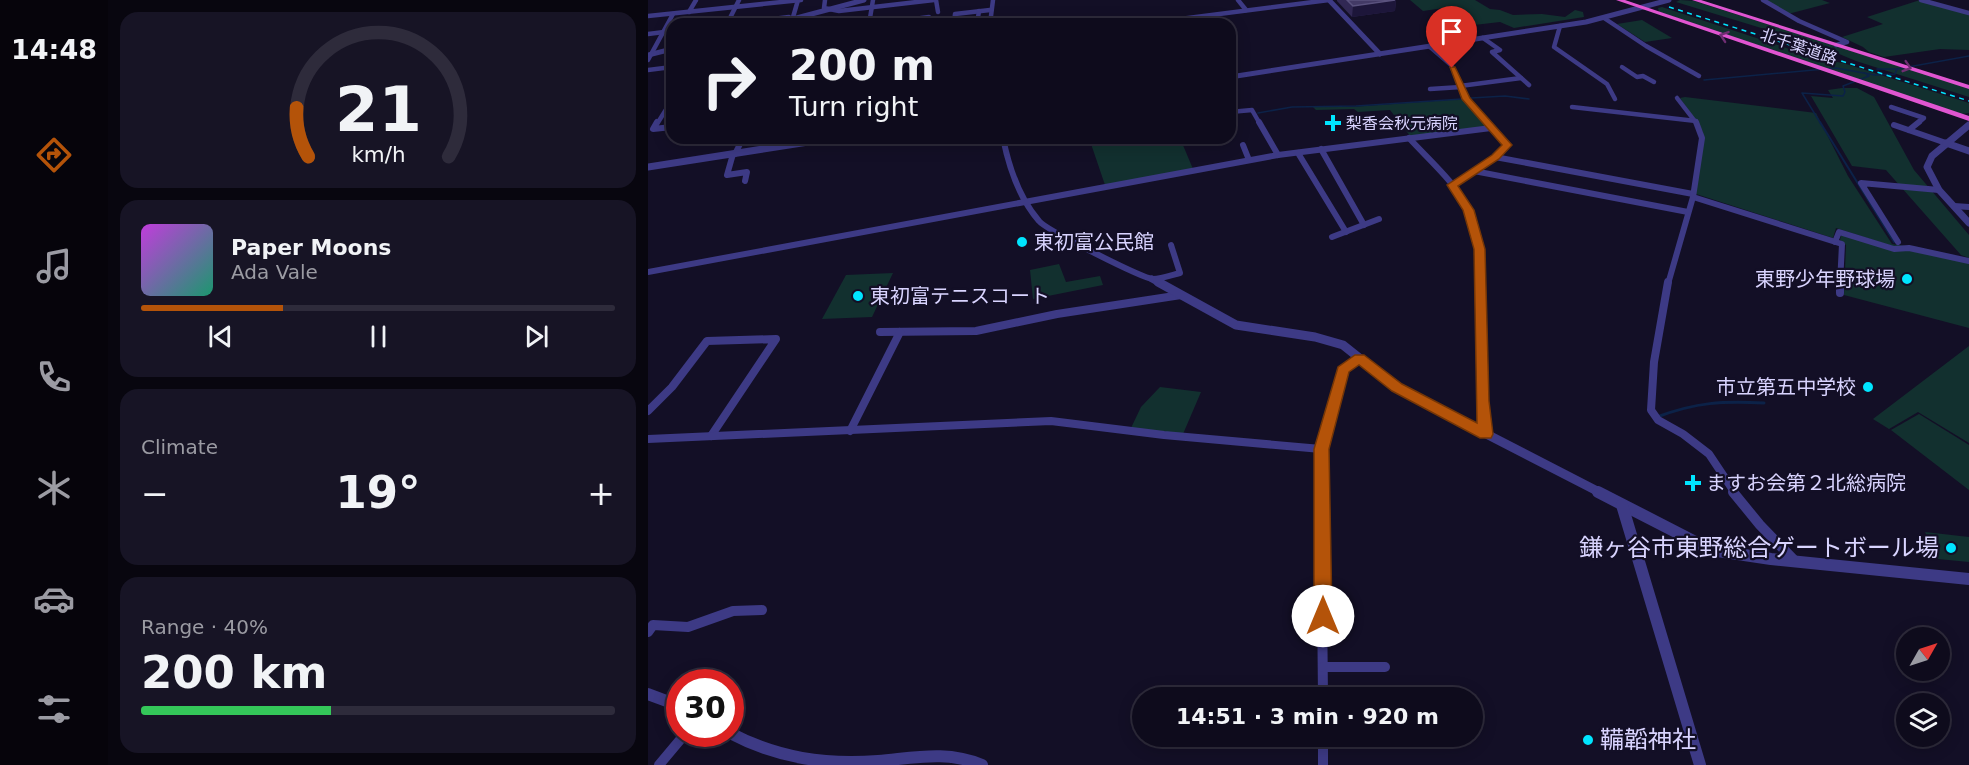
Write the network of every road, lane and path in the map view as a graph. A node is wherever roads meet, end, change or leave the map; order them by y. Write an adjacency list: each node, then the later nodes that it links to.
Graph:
1 (696, 0): 23 (street)
2 (739, 0): 16 (street)
3 (799, 0): 16 (street); 30 (street)
4 (825, 0): 19 (street)
5 (864, 0): 19 (street)
6 (873, 0): 17 (street)
7 (935, 0): 17 (street); 24 (street)
8 (993, 0): 20 (street)
9 (1238, 0): 21 (street)
10 (1329, 0): 21 (street); 49 (street)
11 (1619, 0): 18 (highway, 北千葉道路)
12 (1669, 0): 18 (street)
13 (1695, 0): 44 (highway, 北千葉道路)
14 (1763, 0): 44 (street)
15 (1922, 0): 25 (street)
16 (736, 7): 23 (street); 29 (street)
17 (873, 7): 19 (street); 32 (street)
18 (1643, 9): 37 (street); 68 (highway, 北千葉道路, one-way to 18)
19 (828, 10): 31 (street)
20 (990, 10): 22 (street); 35 (street)
21 (1246, 10): 36 (street)
22 (979, 11): 33 (street); 34 (street)
23 (689, 12): 26 (street)
24 (938, 12)
25 (1969, 13)
26 (673, 14): 27 (street); 28 (street)
27 (648, 16)
28 (671, 18)
29 (731, 18)
30 (792, 18)
31 (798, 18)
32 (870, 18)
33 (955, 18)
34 (978, 18)
35 (990, 18)
36 (1186, 18)
37 (1604, 18): 38 (street); 55 (street)
38 (1560, 26): 43 (street); 63 (street)
39 (666, 27): 40 (street)
40 (663, 32): 41 (street); 42 (street); 45 (street)
41 (666, 32)
42 (648, 34)
43 (1483, 38): 46 (street); 56 (street)
44 (1836, 45): 60 (highway, 北千葉道路, one-way to 60)
45 (655, 46): 47 (street); 50 (street)
46 (1429, 46): 49 (street); 59 (street)
47 (648, 47)
48 (666, 52): 50 (street)
49 (1380, 54): 54 (street)
50 (649, 57)
51 (1622, 67): 57 (street)
52 (666, 68): 53 (street)
53 (648, 70)
54 (1236, 76)
55 (1699, 76)
56 (1521, 78): 58 (street); 59 (street)
57 (1654, 82)
58 (1529, 85)
59 (1461, 87): 61 (street); 74 (street)
60 (1969, 87)
61 (1430, 89)
62 (1677, 98): 69 (street)
63 (1616, 99)
64 (1572, 107): 69 (street)
65 (1891, 107): 75 (street)
66 (666, 108): 73 (street)
67 (1236, 111): 86 (street)
68 (1969, 119)
69 (1696, 121): 94 (street)
70 (1894, 125): 75 (street)
71 (1969, 125): 77 (street)
72 (666, 128): 73 (street)
73 (650, 129)
74 (1491, 129): 76 (street); 87 (street)
75 (1909, 130): 77 (street)
76 (1409, 138): 82 (street); 92 (street)
77 (1946, 143): 83 (street); 93 (street)
78 (740, 144): 85 (street)
79 (784, 144): 85 (street)
80 (1005, 144): 95 (street)
81 (1243, 145): 88 (street)
82 (1321, 149): 84 (street); 101 (street)
83 (1969, 151)
84 (1298, 153): 86 (street); 102 (street)
85 (734, 154): 89 (street); 91 (street)
86 (1278, 155): 88 (street)
87 (1495, 157): 90 (street); 94 (street)
88 (1250, 160): 95 (street)
89 (648, 167)
90 (1474, 171): 92 (street); 98 (street)
91 (745, 181)
92 (1452, 185): 117 (street)
93 (1939, 190): 96 (street); 105 (street)
94 (1693, 196): 98 (street); 104 (street)
95 (1025, 203): 108 (street); 109 (street)
96 (1954, 206): 97 (street); 100 (street)
97 (1969, 207)
98 (1689, 212): 122 (street)
99 (1379, 219): 101 (street)
100 (1969, 223)
101 (1364, 225): 102 (street)
102 (1346, 232): 103 (street)
103 (1332, 237)
104 (1835, 242): 107 (street); 110 (street)
105 (1898, 242)
106 (1171, 245): 109 (street)
107 (1969, 261)
108 (648, 272)
109 (1152, 279): 111 (street)
110 (1840, 293)
111 (1181, 295): 113 (street); 114 (street)
112 (880, 332): 113 (street)
113 (900, 332): 116 (street)
114 (1359, 358): 117 (street); 120 (street)
115 (648, 411): 118 (street)
116 (850, 431): 118 (street); 120 (street)
117 (1485, 434): 121 (street)
118 (711, 436): 119 (street)
119 (648, 439)
120 (1321, 449): 126 (street)
121 (1622, 505): 122 (street); 138 (street)
122 (1795, 561): 123 (street)
123 (1969, 579)
124 (762, 610): 125 (street)
125 (648, 632)
126 (1323, 667): 127 (street); 128 (street)
127 (1385, 667)
128 (1323, 687)
129 (648, 694): 130 (street)
130 (666, 701)
131 (744, 742): 134 (street)
132 (674, 747): 135 (street)
133 (1323, 747): 137 (street)
134 (851, 764): 136 (street)
135 (659, 765)
136 (982, 765)
137 (1323, 765)
138 (1700, 765)

